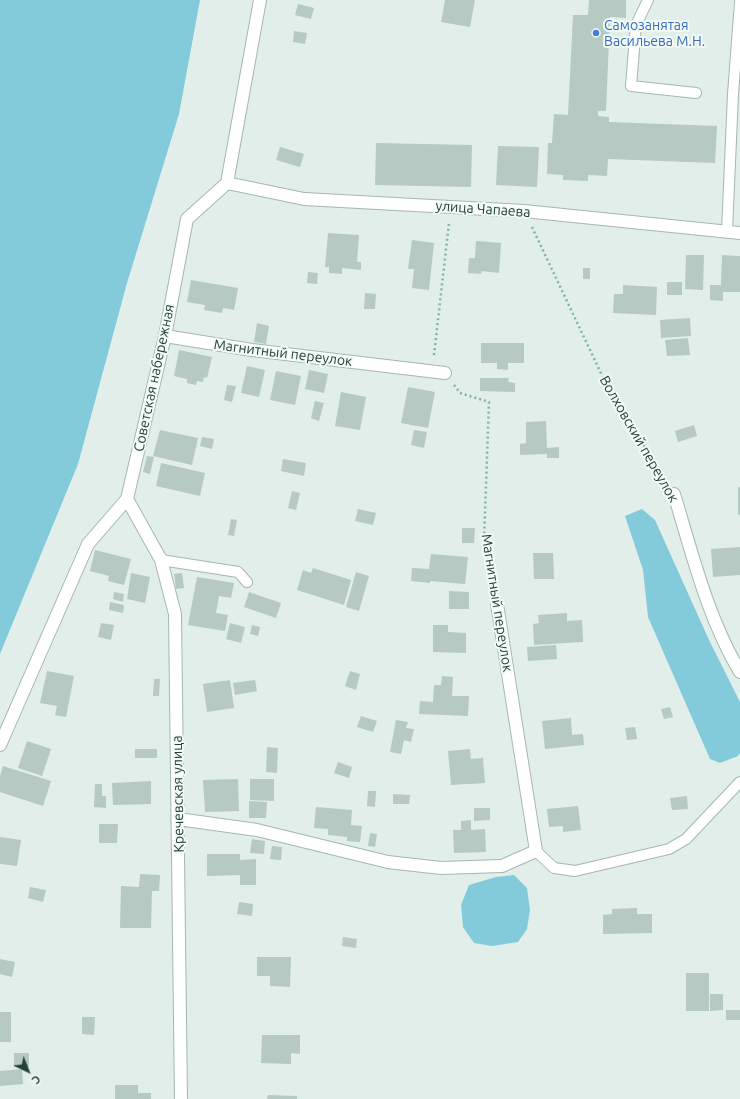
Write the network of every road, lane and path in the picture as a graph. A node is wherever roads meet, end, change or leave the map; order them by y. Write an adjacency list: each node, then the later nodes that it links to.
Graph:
1 (260, 0): 5 (street)
2 (648, 0): 4 (lane)
3 (740, 2): 8 (lane)
4 (696, 93)
5 (227, 183): 6 (street, улица Чапаева); 10 (street, Советская набережная)
6 (451, 207): 7 (street, улица Чапаева); 11 (path)
7 (524, 211): 8 (street, улица Чапаева); 13 (path, Волховский переулок)
8 (727, 231): 9 (street, улица Чапаева)
9 (740, 233)
10 (165, 336): 11 (street, Магнитный переулок); 14 (street, Советская набережная)
11 (432, 371): 12 (street, Магнитный переулок)
12 (445, 373): 17 (path, Магнитный переулок)
13 (674, 494): 18 (street, Волховский переулок)
14 (127, 499): 15 (street, Кречевская улица); 19 (street, Советская набережная)
15 (161, 560): 16 (lane); 21 (street, Кречевская улица)
16 (247, 582)
17 (497, 604): 22 (street, Магнитный переулок)
18 (740, 672)
19 (0, 745)
20 (740, 782): 22 (lane)
21 (178, 819): 22 (street); 23 (street, Кречевская улица)
22 (536, 851)
23 (181, 1099)

